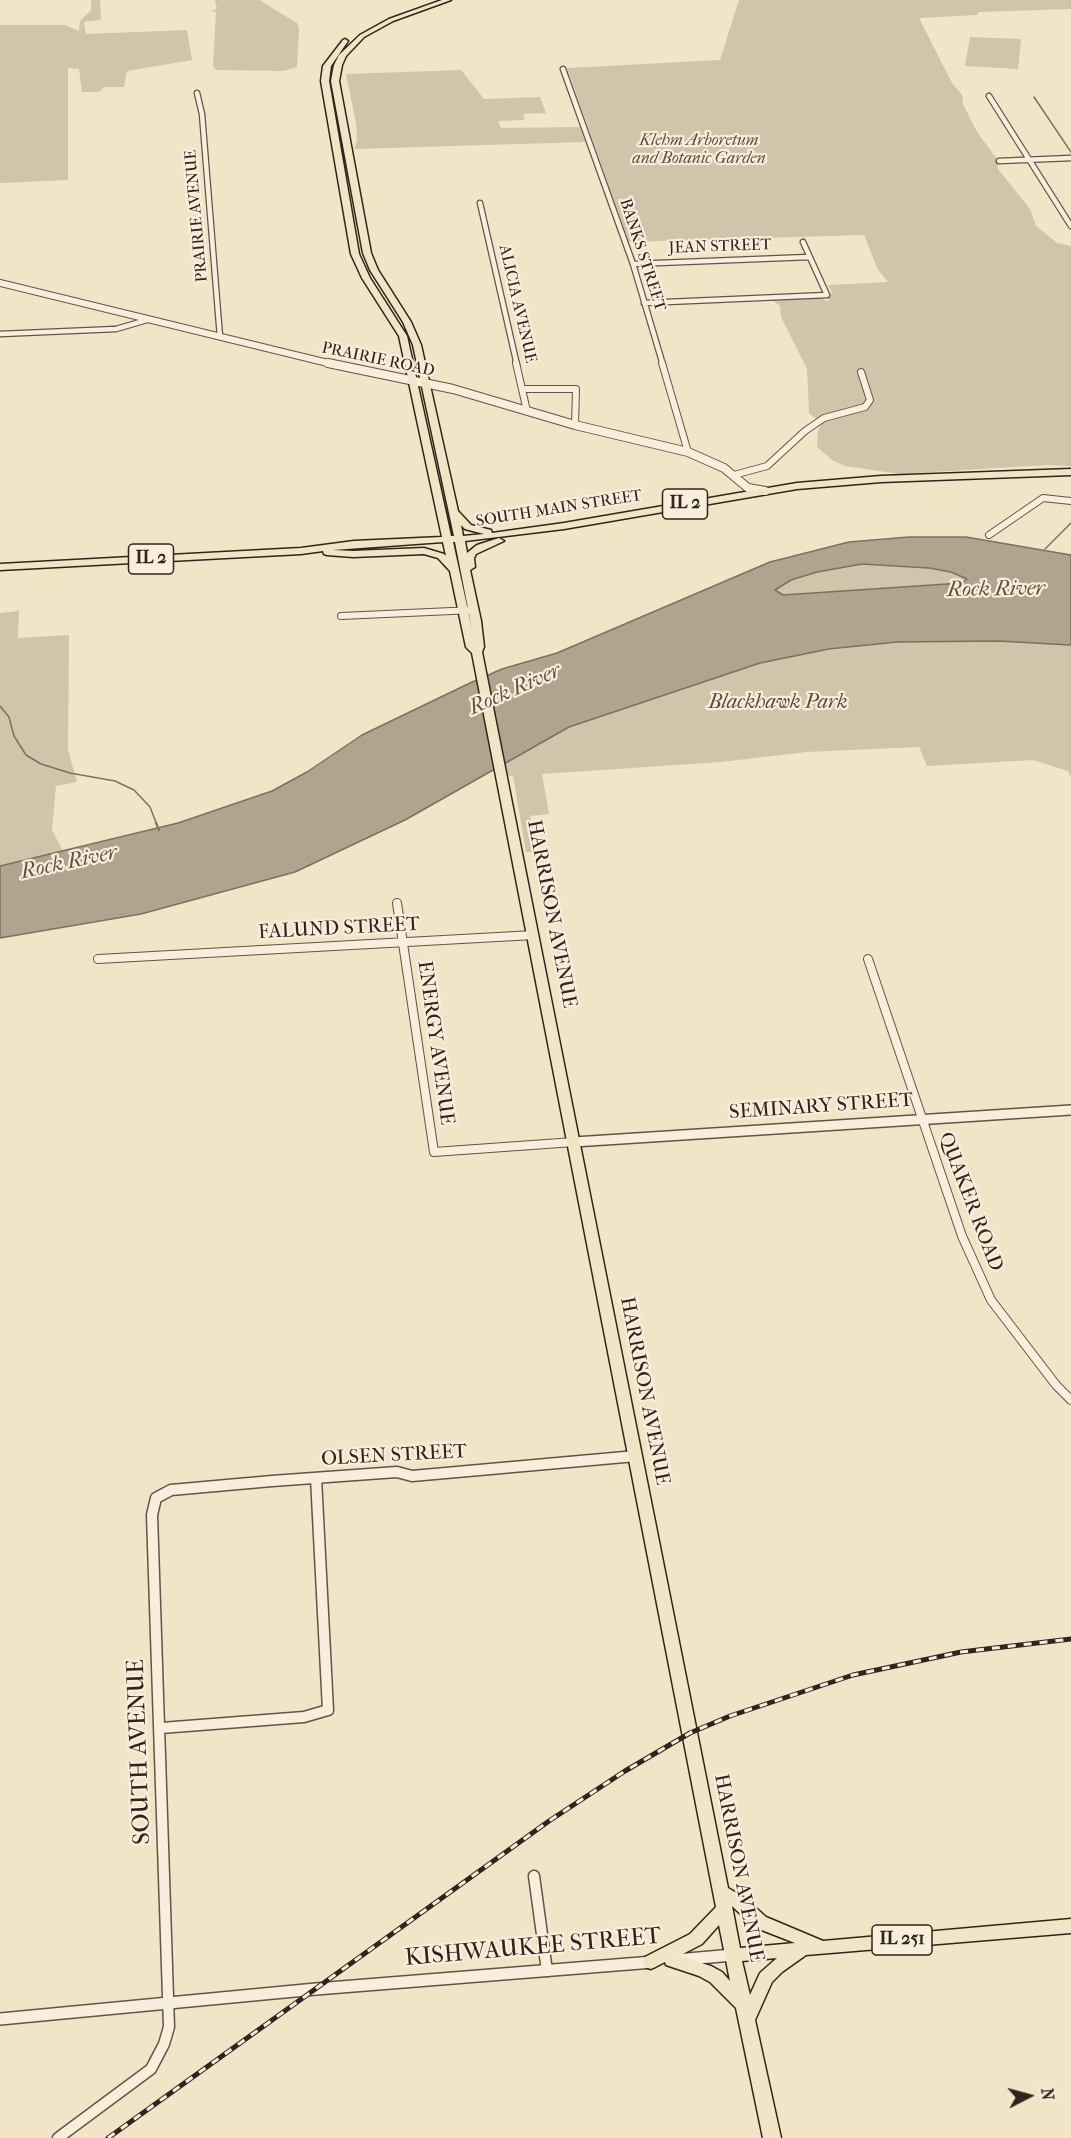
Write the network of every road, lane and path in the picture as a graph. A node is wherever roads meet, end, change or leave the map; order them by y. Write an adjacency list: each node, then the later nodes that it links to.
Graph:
1 (439, 0): 20 (main road)
2 (448, 0): 21 (main road)
3 (563, 69): 13 (street, BANKS STREET)
4 (197, 93): 18 (street, PRAIRIE AVENUE)
5 (989, 96): 7 (street)
6 (1071, 158): 7 (street)
7 (1029, 160): 8 (street); 10 (street)
8 (999, 161)
9 (480, 203): 22 (street, ALICIA AVENUE)
10 (1071, 226)
11 (803, 242): 12 (street)
12 (809, 257): 13 (street, JEAN STREET); 15 (street)
13 (633, 264): 15 (street, BANKS STREET)
14 (0, 283): 16 (street, PRAIRIE ROAD)
15 (644, 303): 25 (street, BANKS STREET)
16 (147, 320): 17 (street); 18 (street, PRAIRIE ROAD)
17 (0, 334)
18 (220, 337): 20 (street, PRAIRIE ROAD)
19 (861, 372): 27 (street)
20 (414, 381): 21 (street, PRAIRIE ROAD); 26 (main road)
21 (426, 384): 23 (street, PRAIRIE ROAD); 33 (main road)
22 (522, 389): 23 (street, ALICIA AVENUE); 24 (street)
23 (527, 411): 24 (street, PRAIRIE ROAD)
24 (575, 425): 25 (street, PRAIRIE ROAD)
25 (688, 452): 27 (street, PRAIRIE ROAD)
26 (433, 472): 36 (main road); 39 (main road)
27 (734, 475): 29 (street, PRAIRIE ROAD)
28 (1071, 476): 30 (main road, SOUTH MAIN STREET / IL 2); 38 (main road, SOUTH MAIN STREET / IL 2)
29 (741, 484): 30 (street); 31 (street)
30 (765, 491): 31 (main road, SOUTH MAIN STREET / IL 2)
31 (733, 496): 34 (main road, SOUTH MAIN STREET / IL 2)
32 (1071, 501): 35 (street)
33 (453, 507): 34 (main road); 37 (main road)
34 (585, 522): 37 (main road, SOUTH MAIN STREET / IL 2)
35 (989, 535)
36 (399, 542): 39 (main road, SOUTH MAIN STREET / IL 2); 40 (main road, SOUTH MAIN STREET / IL 2)
37 (460, 542): 38 (main road, SOUTH MAIN STREET / IL 2); 39 (main road, SOUTH MAIN STREET / IL 2); 44 (main road)
38 (500, 542): 44 (main road)
39 (448, 543): 41 (main road, SOUTH MAIN STREET / IL 2); 43 (main road)
40 (301, 551): 41 (main road, SOUTH MAIN STREET / IL 2); 42 (main road, SOUTH MAIN STREET / IL 2)
41 (326, 552): 43 (main road)
42 (0, 567)
43 (454, 573): 45 (main road)
44 (474, 608): 45 (street); 47 (main road)
45 (463, 611): 46 (street); 47 (main road)
46 (341, 616)
47 (477, 652): 49 (main road, HARRISON AVENUE)
48 (397, 903): 50 (street, ENERGY AVENUE)
49 (534, 935): 50 (street, FALUND STREET); 55 (main road, HARRISON AVENUE)
50 (404, 944): 51 (street, FALUND STREET); 55 (street, ENERGY AVENUE)
51 (98, 959)
52 (868, 959): 54 (street, QUAKER ROAD)
53 (1071, 1110): 54 (street, SEMINARY STREET)
54 (921, 1118): 55 (street, SEMINARY STREET); 56 (street, QUAKER ROAD)
55 (574, 1142): 57 (main road, HARRISON AVENUE)
56 (1071, 1400)
57 (636, 1456): 58 (street, OLSEN STREET); 62 (main road, HARRISON AVENUE)
58 (316, 1478): 59 (street, OLSEN STREET); 60 (street)
59 (156, 1498): 60 (street, SOUTH AVENUE)
60 (161, 1728): 70 (street, SOUTH AVENUE)
61 (534, 1876): 69 (street)
62 (721, 1892): 63 (main road, HARRISON AVENUE); 65 (main road)
63 (724, 1909): 66 (main road, HARRISON AVENUE); 68 (main road)
64 (1071, 1926): 65 (main road, KISHWAUKEE STREET / IL 251)
65 (813, 1947): 66 (main road, KISHWAUKEE STREET / IL 251); 71 (main road)
66 (733, 1955): 67 (street, KISHWAUKEE STREET); 71 (main road, HARRISON AVENUE)
67 (672, 1960): 68 (street, KISHWAUKEE STREET); 71 (main road)
68 (651, 1962): 69 (street, KISHWAUKEE STREET)
69 (547, 1971): 70 (street, KISHWAUKEE STREET)
70 (168, 2005): 72 (street, KISHWAUKEE STREET); 73 (street, SOUTH AVENUE)
71 (746, 2013): 74 (main road, HARRISON AVENUE)
72 (0, 2019)
73 (58, 2138)
74 (772, 2138)

